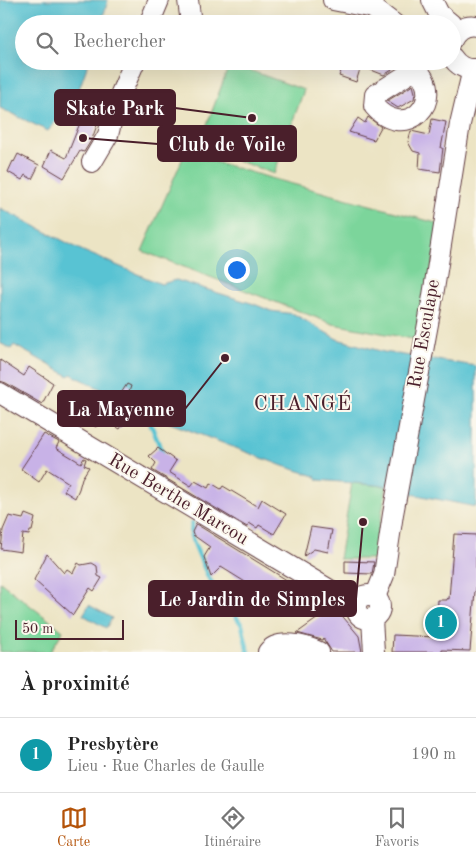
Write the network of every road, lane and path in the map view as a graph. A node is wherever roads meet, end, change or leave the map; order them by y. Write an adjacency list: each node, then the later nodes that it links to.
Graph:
1 (159, 0): 5 (street)
2 (188, 0): 6 (street)
3 (332, 0): 7 (street)
4 (432, 0): 8 (street)
5 (153, 15)
6 (189, 15)
7 (382, 15)
8 (440, 15)
9 (461, 66): 10 (street)
10 (474, 69): 14 (street, Rue Esculape)
11 (131, 70): 12 (street)
12 (92, 162)
13 (0, 393): 15 (street, Rue Berthe Marcou)
14 (374, 597): 15 (street); 16 (street)
15 (356, 605): 16 (street)
16 (372, 619): 19 (street)
17 (268, 652): 18 (street)
18 (319, 652)
19 (374, 652)

